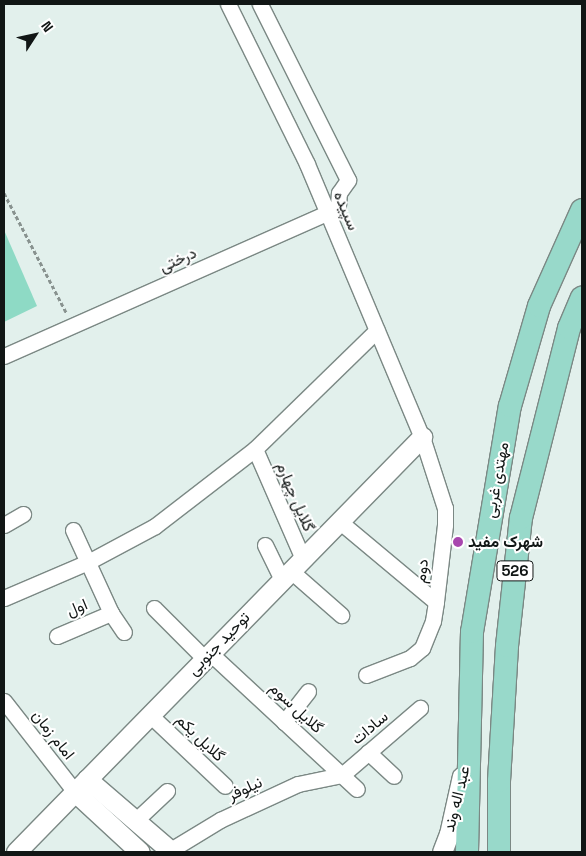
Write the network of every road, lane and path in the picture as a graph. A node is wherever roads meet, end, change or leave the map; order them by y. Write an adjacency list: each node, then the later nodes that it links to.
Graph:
1 (228, 4): 5 (street, سپیده)
2 (260, 4): 5 (street)
3 (4, 194): 7 (path)
4 (582, 210): 33 (main road, مهتدی غربی / 526)
5 (327, 214): 7 (street, درختی); 8 (street, سپیده)
6 (582, 298): 47 (main road, مهتدی غربی / 526)
7 (73, 325): 9 (street, درختی)
8 (377, 330): 10 (street, سپیده); 11 (street)
9 (4, 356)
10 (422, 437): 13 (street, توحید جنوبی); 20 (street, دوم)
11 (255, 449): 17 (street); 18 (street, گلایل چهارم)
12 (23, 514): 14 (street)
13 (340, 521): 18 (street, توحید جنوبی); 20 (street)
14 (4, 525)
15 (73, 530): 17 (street)
16 (265, 545): 18 (street)
17 (88, 562): 19 (street); 22 (street)
18 (292, 570): 23 (street); 26 (street, توحید جنوبی)
19 (4, 598)
20 (436, 602): 27 (street, دوم)
21 (154, 608): 26 (street)
22 (111, 613): 24 (street); 25 (street, اول)
23 (341, 615)
24 (124, 632)
25 (57, 636)
26 (208, 656): 31 (street, توحید جنوبی); 32 (street, گلایل سوم)
27 (366, 675)
28 (308, 691): 32 (street)
29 (4, 701): 37 (street, امام زمان)
30 (420, 708): 34 (street, سادات)
31 (150, 714): 37 (street, توحید جنوبی); 38 (street, گلایل یکم)
32 (284, 722): 35 (street, گلایل سوم)
33 (469, 746): 45 (street, عبد اله وند); 46 (main road, مهتدی غربی / 526)
34 (368, 752): 35 (street, سادات); 36 (street)
35 (342, 774): 39 (street, گلایل سوم); 42 (street, نیلوفر)
36 (394, 776)
37 (81, 785): 41 (street); 43 (street, توحید جنوبی); 44 (street)
38 (225, 786)
39 (358, 789)
40 (167, 791): 41 (street)
41 (135, 821): 42 (street)
42 (171, 851)
43 (16, 852)
44 (140, 852)
45 (442, 852)
46 (467, 852)
47 (499, 852)

